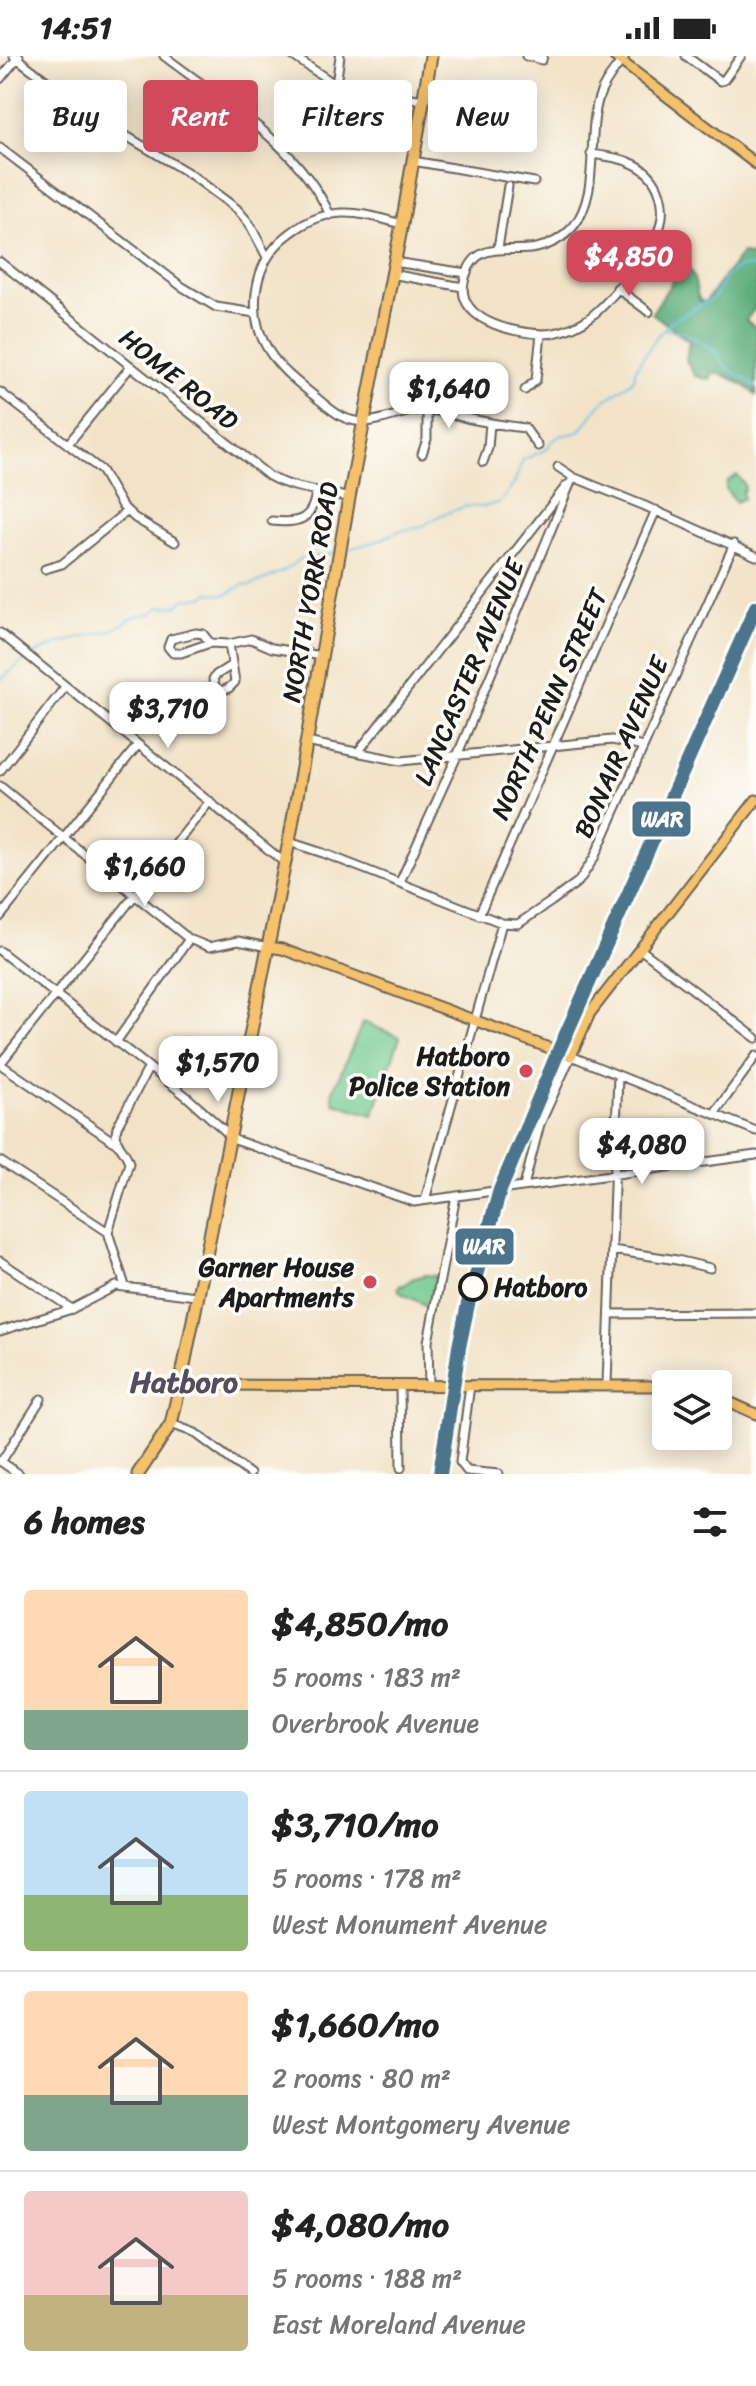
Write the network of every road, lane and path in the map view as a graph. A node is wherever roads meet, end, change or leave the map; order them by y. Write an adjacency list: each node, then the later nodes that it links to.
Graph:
1 (164, 56): 22 (street)
2 (293, 56): 12 (street)
3 (340, 56): 13 (street)
4 (431, 56): 15 (highway, NORTH YORK ROAD)
5 (526, 56): 6 (street)
6 (543, 56)
7 (686, 56): 8 (street)
8 (741, 56)
9 (17, 57): 11 (street); 25 (street)
10 (620, 58): 17 (street); 19 (main road)
11 (0, 79)
12 (329, 80)
13 (337, 80)
14 (412, 98): 15 (street)
15 (423, 100): 18 (highway, NORTH YORK ROAD)
16 (0, 148): 32 (street)
17 (591, 154): 24 (street); 30 (street)
18 (413, 161): 20 (street); 23 (highway, NORTH YORK ROAD)
19 (756, 164)
20 (534, 182)
21 (508, 186): 24 (street)
22 (330, 215): 23 (street); 25 (street)
23 (402, 224): 27 (highway, NORTH YORK ROAD)
24 (498, 248): 28 (street)
25 (267, 257): 32 (street)
26 (0, 262): 34 (street, HOME ROAD)
27 (392, 268): 28 (street); 29 (street); 39 (highway, NORTH YORK ROAD)
28 (466, 273): 29 (street)
29 (463, 287): 33 (street)
30 (617, 288): 31 (street); 33 (street)
31 (649, 312)
32 (255, 313): 39 (street)
33 (541, 334): 35 (street)
34 (131, 366): 40 (street); 46 (street, HOME ROAD)
35 (525, 390)
36 (0, 392): 40 (street)
37 (427, 410): 38 (street); 39 (street); 42 (street)
38 (490, 423): 41 (street); 43 (street)
39 (363, 424): 47 (highway, NORTH YORK ROAD)
40 (68, 444): 49 (street)
41 (538, 446)
42 (422, 454)
43 (483, 462)
44 (558, 467): 45 (street)
45 (573, 477): 48 (street); 65 (street); 66 (street, LANCASTER AVENUE)
46 (316, 491): 47 (street, HOME ROAD); 50 (street)
47 (349, 498): 58 (highway, NORTH YORK ROAD)
48 (656, 510): 52 (street); 63 (street, NORTH PENN STREET)
49 (127, 511): 51 (street); 54 (street)
50 (272, 521)
51 (175, 542)
52 (734, 544): 53 (street); 64 (street, BONAIR AVENUE)
53 (756, 556)
54 (45, 569)
55 (0, 633): 60 (street)
56 (210, 643): 56 (street); 57 (street)
57 (229, 644): 58 (street); 59 (street)
58 (322, 656): 61 (highway, NORTH YORK ROAD)
59 (232, 665)
60 (65, 687): 62 (street); 67 (street)
61 (306, 742): 65 (street); 72 (highway, NORTH YORK ROAD)
62 (137, 746): 70 (street); 71 (street)
63 (552, 746): 64 (street); 66 (street); 76 (street, NORTH PENN STREET)
64 (643, 747): 78 (street, BONAIR AVENUE)
65 (358, 752): 66 (street)
66 (457, 756): 74 (street, LANCASTER AVENUE)
67 (0, 771)
68 (0, 786): 71 (street)
69 (756, 800): 81 (main road)
70 (210, 801): 73 (street); 75 (street)
71 (65, 837): 75 (street); 77 (street)
72 (289, 842): 73 (highway, NORTH YORK ROAD); 74 (street)
73 (285, 863): 80 (highway, NORTH YORK ROAD)
74 (400, 882): 76 (street)
75 (136, 895): 79 (street); 83 (street)
76 (479, 915): 78 (street)
77 (0, 917)
78 (502, 923): 84 (street)
79 (189, 939): 80 (street); 86 (street)
80 (268, 947): 84 (main road); 94 (highway, NORTH YORK ROAD)
81 (640, 949): 85 (street); 87 (main road)
82 (0, 951): 83 (street)
83 (55, 994): 86 (street); 89 (street)
84 (475, 1019): 87 (main road); 101 (street)
85 (756, 1038)
86 (116, 1042): 90 (street)
87 (571, 1056): 91 (street); 99 (street)
88 (756, 1056): 92 (street)
89 (0, 1064): 95 (street)
90 (149, 1067): 94 (street); 95 (street)
91 (618, 1075): 92 (street); 98 (street)
92 (714, 1114): 93 (street)
93 (756, 1131)
94 (229, 1134): 101 (street); 107 (highway, NORTH YORK ROAD)
95 (117, 1144): 102 (street)
96 (756, 1155): 98 (street)
97 (0, 1161): 102 (street)
98 (614, 1174): 99 (street); 103 (street)
99 (524, 1186): 100 (street)
100 (456, 1196): 101 (street); 115 (street)
101 (425, 1200)
102 (108, 1232): 106 (street)
103 (612, 1250): 105 (street); 110 (street)
104 (0, 1261): 108 (street)
105 (710, 1268)
106 (125, 1286): 107 (street); 108 (street)
107 (196, 1296): 113 (highway, NORTH YORK ROAD)
108 (72, 1309): 111 (street)
109 (756, 1313): 110 (street)
110 (610, 1314): 112 (street)
111 (0, 1331)
112 (607, 1384): 116 (main road); 117 (main road)
113 (180, 1385): 114 (main road); 121 (highway, NORTH YORK ROAD)
114 (400, 1385): 115 (main road); 123 (street)
115 (429, 1385): 116 (main road)
116 (470, 1385): 127 (street)
117 (652, 1386)
118 (41, 1399): 122 (street)
119 (732, 1403): 120 (main road)
120 (756, 1414)
121 (171, 1424): 125 (highway); 126 (street)
122 (0, 1461): 124 (street)
123 (401, 1468)
124 (19, 1474)
125 (138, 1474)
126 (250, 1474)
127 (499, 1474)

